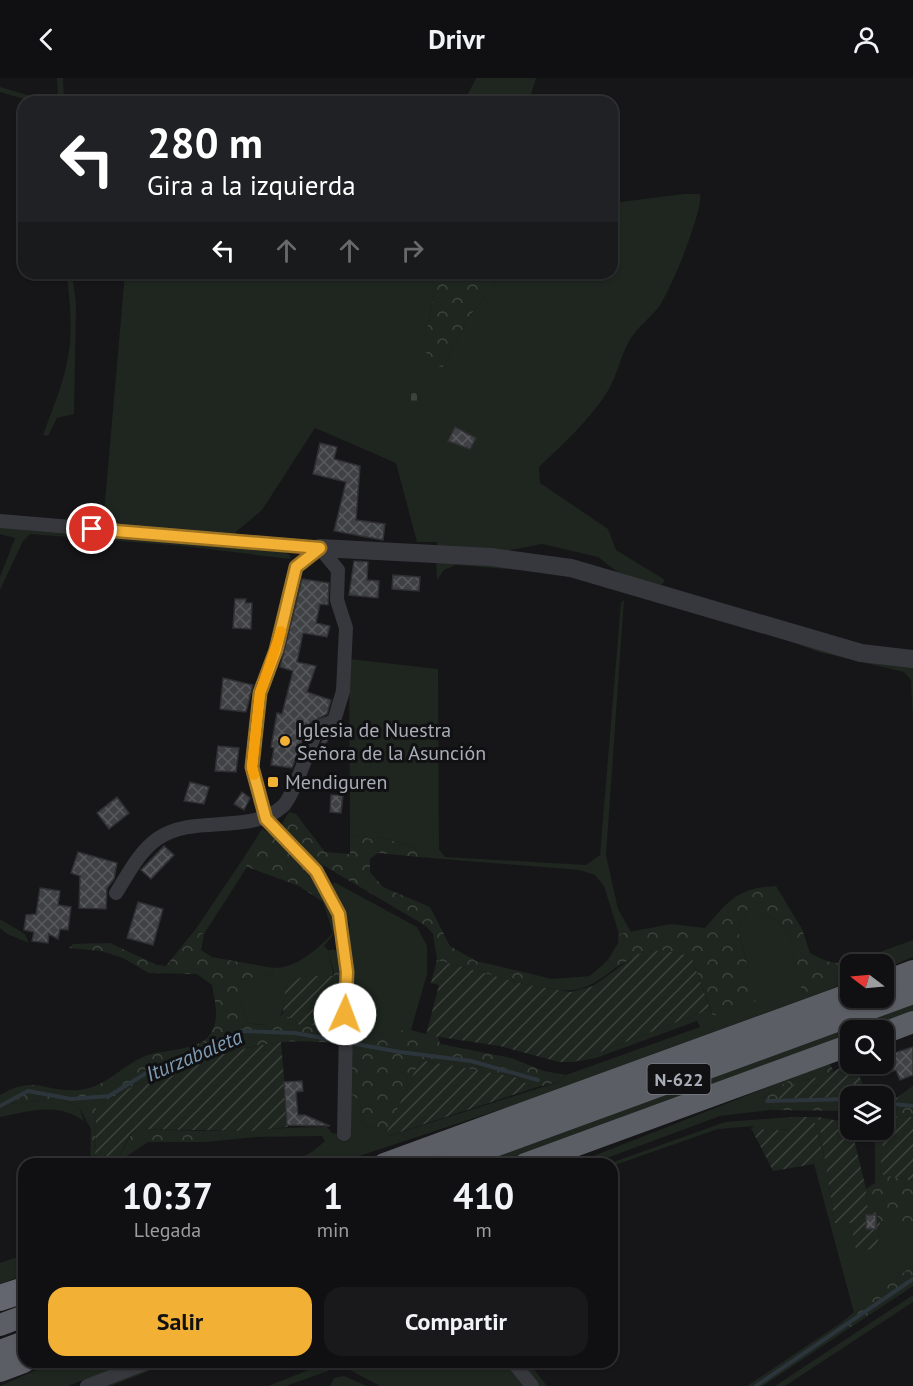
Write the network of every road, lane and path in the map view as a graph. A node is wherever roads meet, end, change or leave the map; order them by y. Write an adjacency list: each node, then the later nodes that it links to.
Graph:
1 (0, 521): 2 (street)
2 (320, 548): 3 (street); 4 (street); 4 (street)
3 (913, 659)
4 (266, 819): 5 (street); 13 (street)
5 (116, 893)
6 (913, 971): 7 (highway)
7 (894, 978)
8 (913, 993): 15 (highway, N-622)
9 (840, 998): 14 (highway)
10 (913, 1022): 11 (highway)
11 (894, 1029)
12 (840, 1049): 16 (highway, N-622)
13 (344, 1134)
14 (400, 1158)
15 (461, 1158)
16 (541, 1158)
17 (18, 1293): 18 (highway)
18 (0, 1300)
19 (18, 1318): 20 (highway)
20 (0, 1325)
21 (18, 1344): 22 (highway)
22 (0, 1351)
23 (18, 1364): 26 (highway)
24 (133, 1368): 27 (street)
25 (518, 1368): 28 (street)
26 (0, 1371)
27 (87, 1386)
28 (532, 1386)

